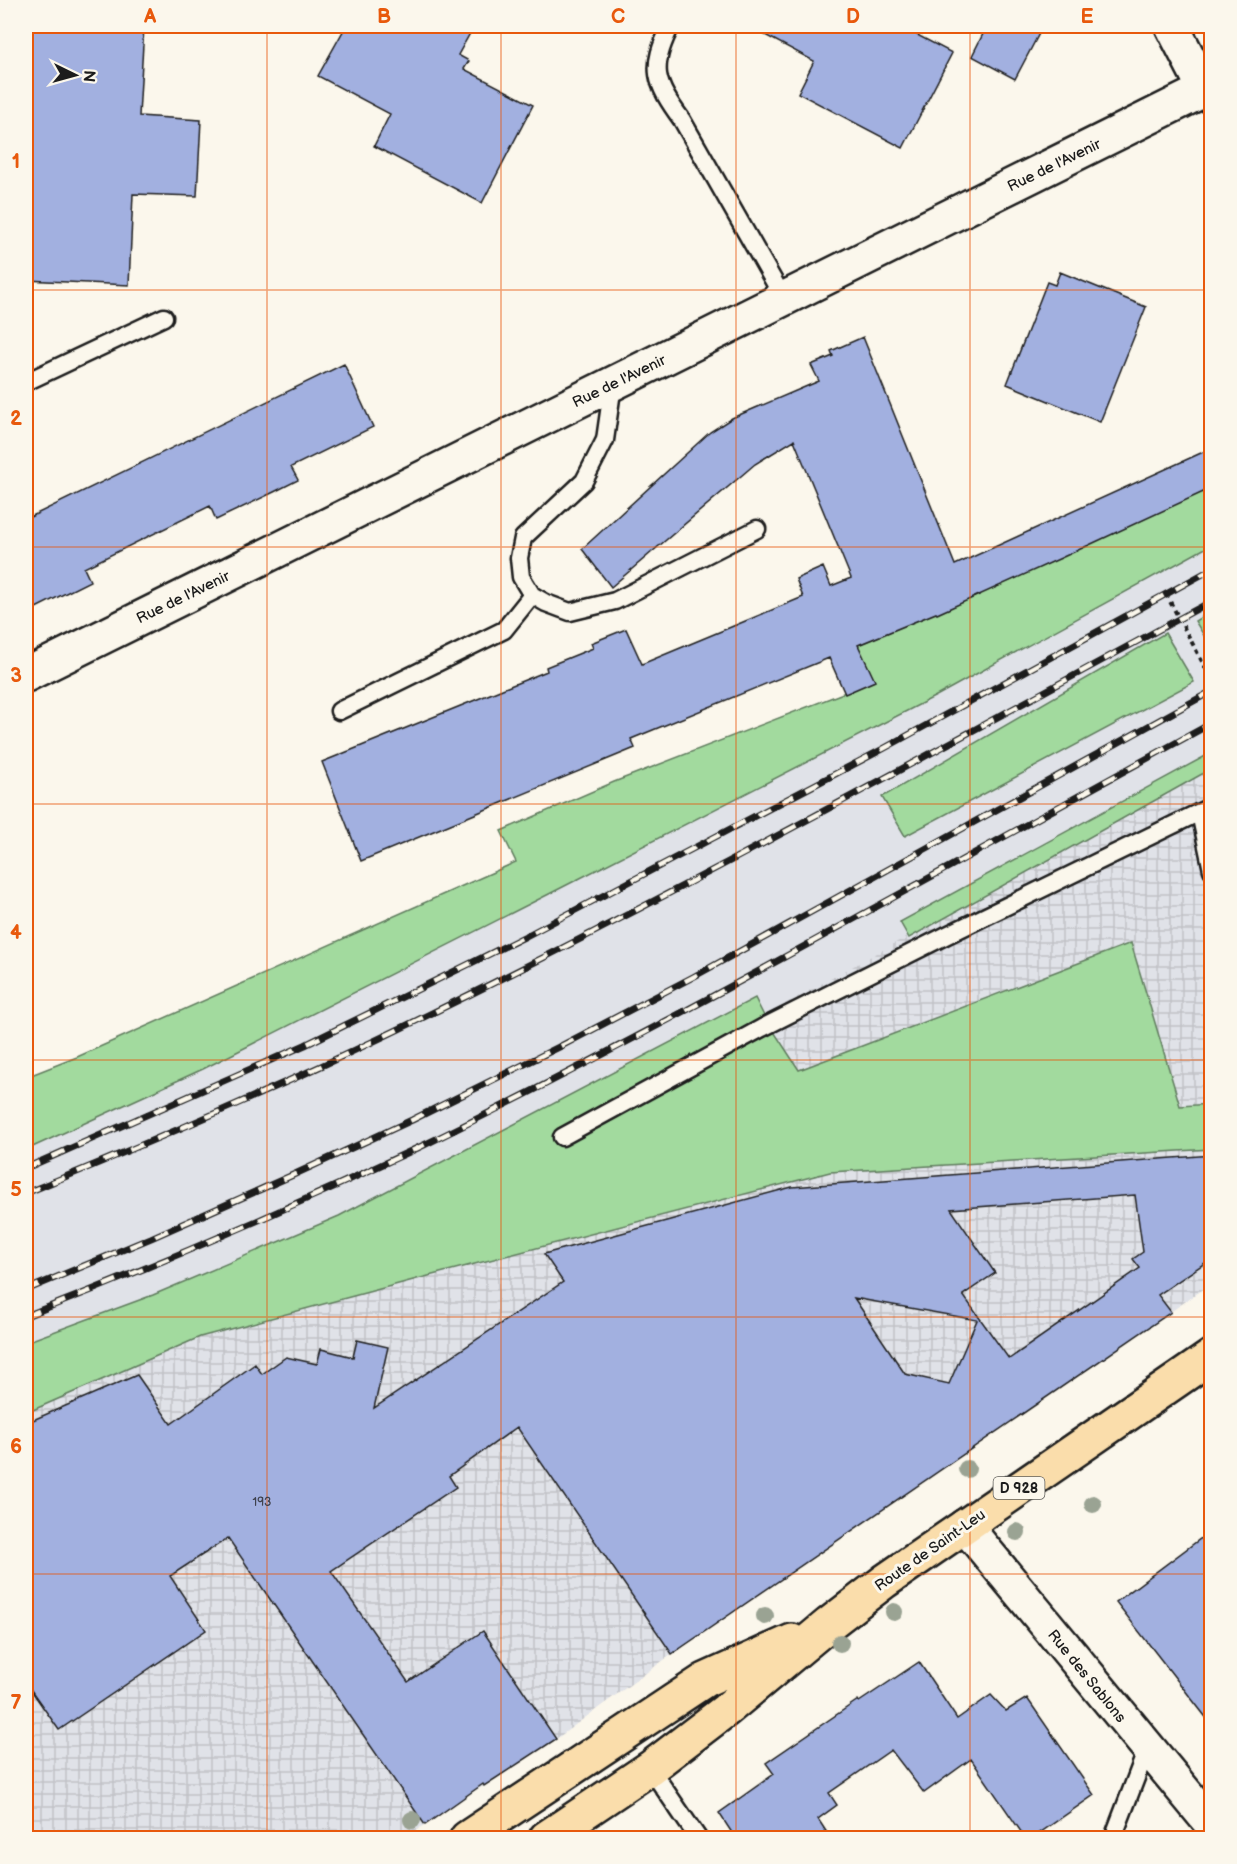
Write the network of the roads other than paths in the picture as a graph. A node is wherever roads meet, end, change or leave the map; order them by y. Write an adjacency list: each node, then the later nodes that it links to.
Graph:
1 (671, 26): 4 (lane)
2 (1172, 26): 3 (street)
3 (1208, 88): 4 (street, Rue de l'Avenir)
4 (784, 299): 7 (street, Rue de l'Avenir)
5 (164, 317): 6 (lane)
6 (26, 382)
7 (613, 384): 9 (lane); 10 (street, Rue de l'Avenir)
8 (757, 529): 9 (lane)
9 (532, 595): 11 (lane)
10 (26, 675)
11 (339, 711)
12 (1206, 810): 13 (lane); 14 (lane)
13 (1212, 870)
14 (562, 1137)
15 (1212, 1356): 16 (main road, Route de Saint-Leu / D 928)
16 (964, 1526): 17 (main road, Route de Saint-Leu / D 928); 18 (street, Rue des Sablons)
17 (829, 1624): 19 (main road, Route de Saint-Leu / D 928); 21 (main road, Route de Saint-Leu / D 928)
18 (1147, 1749): 20 (street, Rue des Sablons); 24 (lane)
19 (650, 1768): 22 (main road, Route de Saint-Leu / D 928); 23 (lane)
20 (1212, 1825)
21 (467, 1839)
22 (546, 1839)
23 (698, 1839)
24 (1113, 1839)

